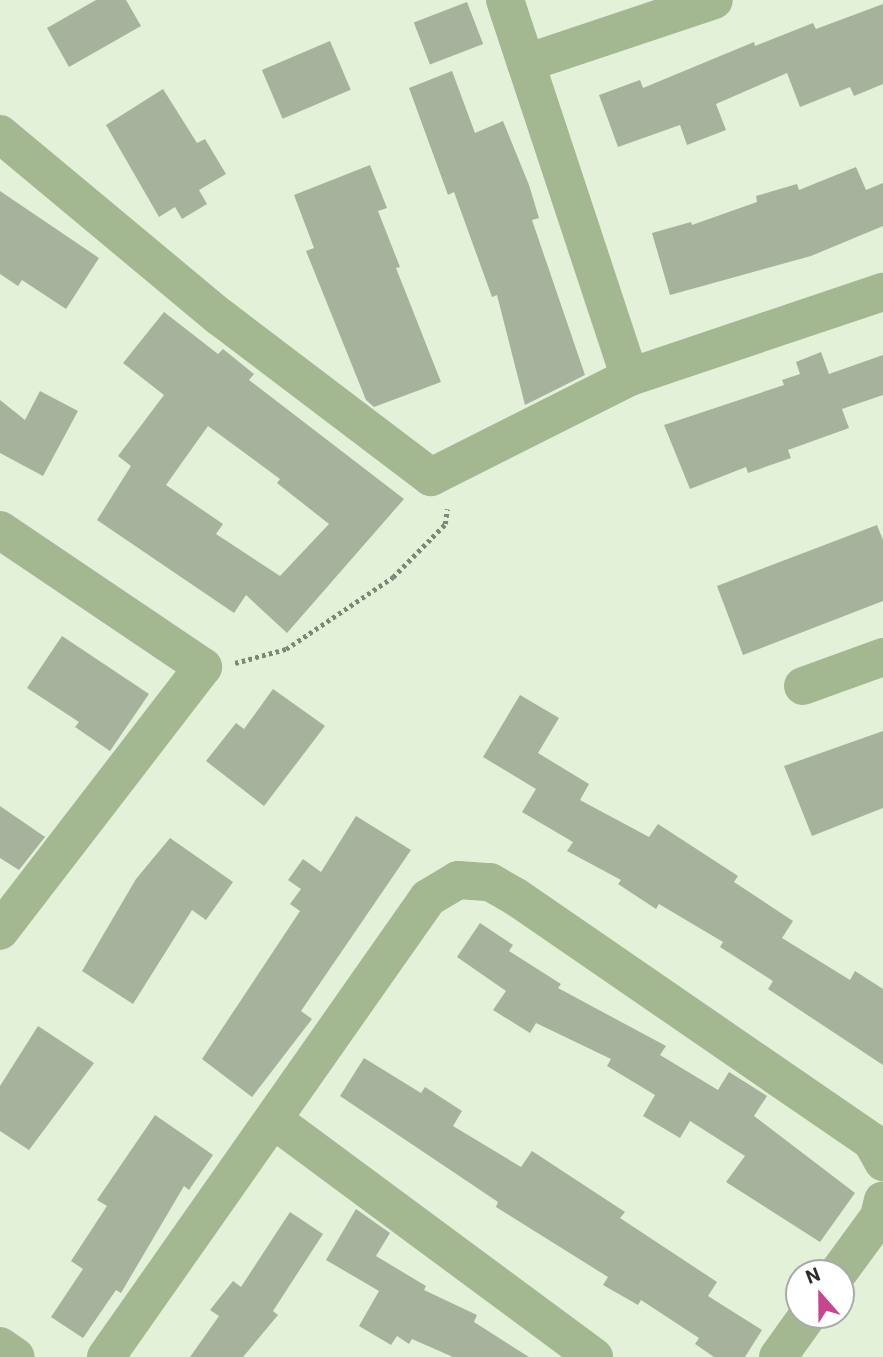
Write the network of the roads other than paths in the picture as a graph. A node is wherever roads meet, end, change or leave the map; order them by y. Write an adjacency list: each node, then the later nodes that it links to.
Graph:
1 (505, 0): 3 (street)
2 (714, 0): 3 (street)
3 (526, 63): 6 (street)
4 (0, 134): 6 (street)
5 (883, 292): 6 (street)
6 (630, 377)
7 (0, 530): 10 (street)
8 (883, 657): 9 (street)
9 (803, 686)
10 (0, 932)
11 (275, 1121): 12 (street); 18 (street); 19 (street)
12 (883, 1162)
13 (883, 1200): 14 (street)
14 (848, 1259)
15 (798, 1329): 20 (street)
16 (0, 1346): 17 (street)
17 (16, 1357)
18 (106, 1357)
19 (594, 1357)
20 (778, 1357)

